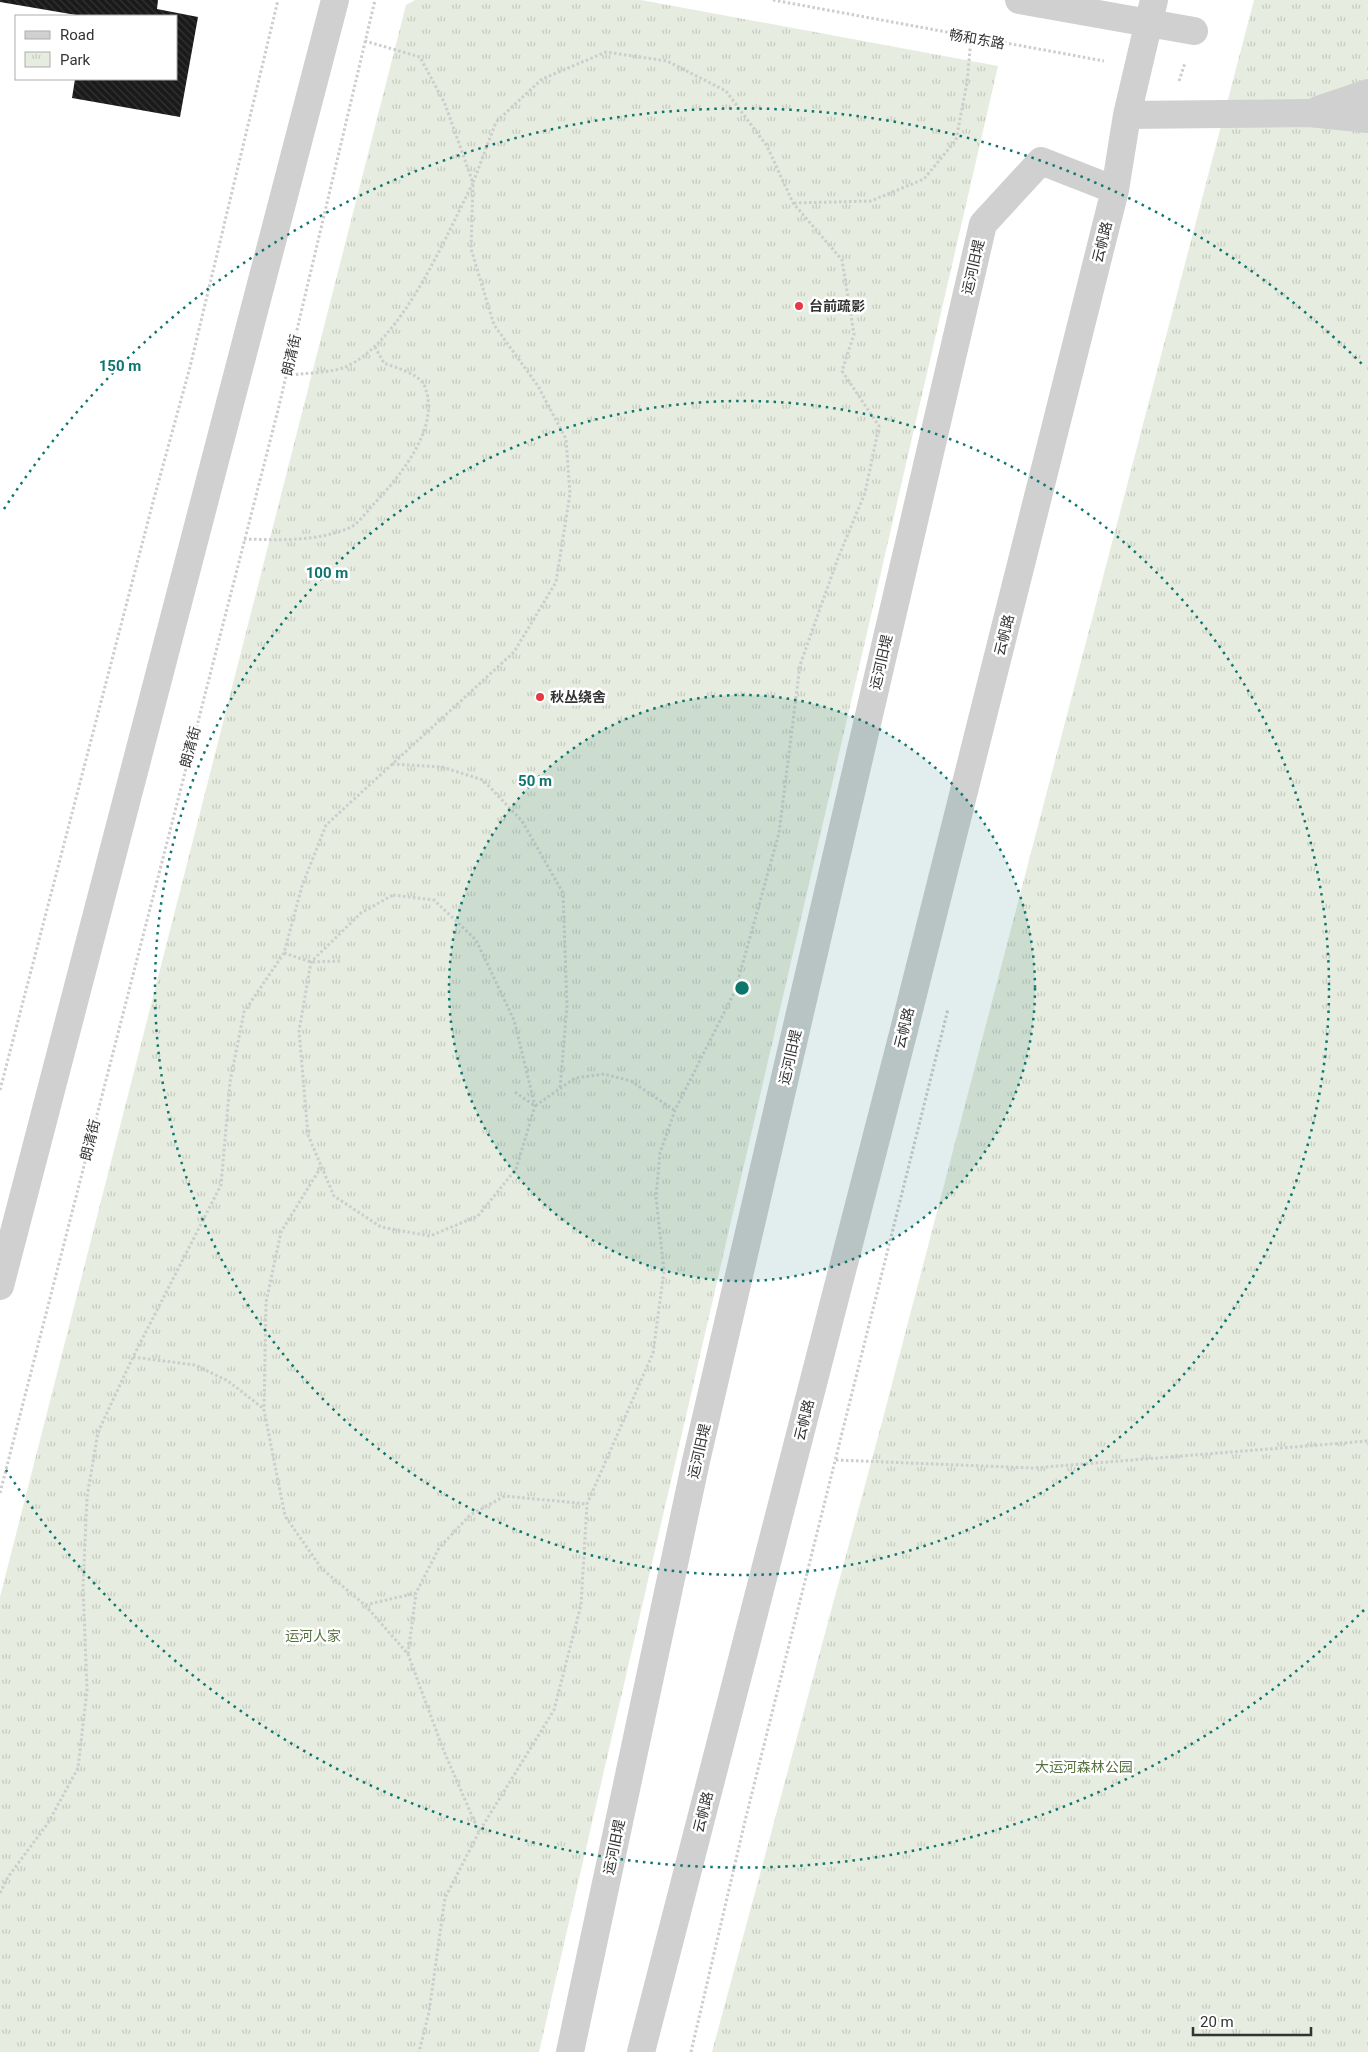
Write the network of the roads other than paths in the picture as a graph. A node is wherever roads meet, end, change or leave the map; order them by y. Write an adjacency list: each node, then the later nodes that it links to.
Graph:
1 (335, 0): 10 (street)
2 (1019, 0): 3 (street)
3 (1151, 12): 4 (street); 6 (street, 云帆路)
4 (1194, 31)
5 (1368, 93): 7 (street)
6 (1127, 114): 7 (street); 9 (street, 云帆路)
7 (1309, 114): 8 (street)
8 (1368, 119)
9 (1115, 190): 11 (street, 运河旧堤); 12 (street, 云帆路)
10 (0, 1286)
11 (570, 2052)
12 (641, 2052)

